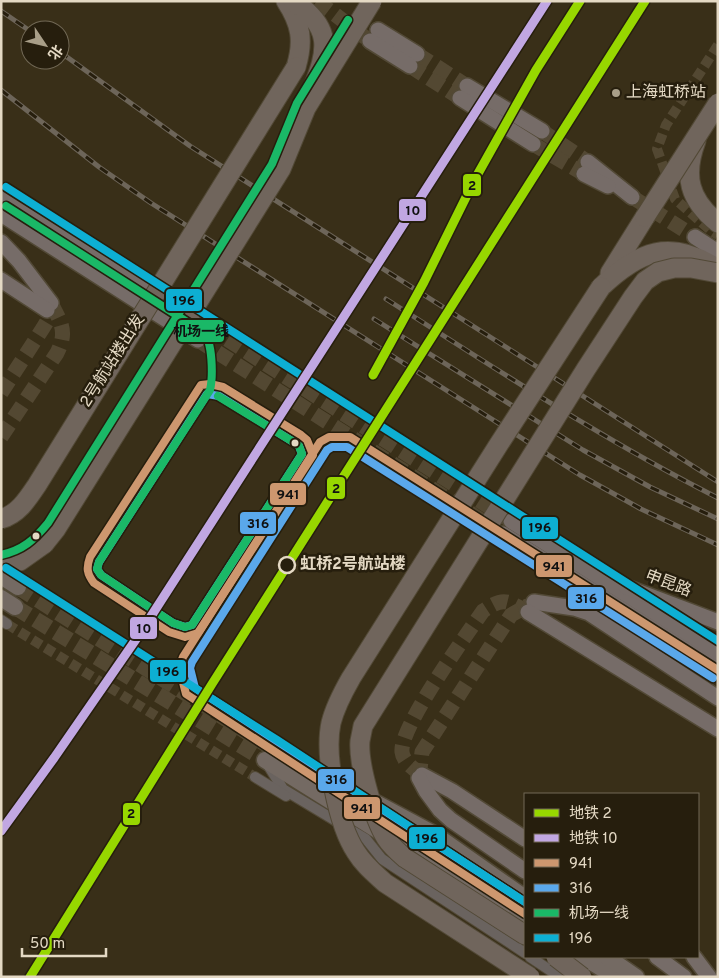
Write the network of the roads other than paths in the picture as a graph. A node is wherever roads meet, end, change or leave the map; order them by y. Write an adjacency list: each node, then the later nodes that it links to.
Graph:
1 (286, 1): 25 (highway, 2号航站楼出发, bridge)
2 (293, 1): 7 (highway, bridge)
3 (372, 1): 7 (highway, bridge)
4 (374, 35): 5 (main road)
5 (414, 60)
6 (718, 102): 8 (highway, bridge)
7 (306, 108): 29 (highway, bridge)
8 (701, 129): 15 (highway, bridge); 22 (highway, bridge)
9 (542, 131): 10 (main road)
10 (533, 144)
11 (586, 168): 13 (main road)
12 (1, 195): 23 (main road)
13 (632, 197)
14 (1, 214): 24 (main road)
15 (718, 223)
16 (695, 238): 18 (main road)
17 (1, 242): 21 (main road)
18 (718, 252)
19 (718, 269): 22 (highway)
20 (718, 273): 46 (highway, bridge)
21 (1, 280)
22 (601, 287): 55 (highway, bridge)
23 (208, 328)
24 (198, 340)
25 (1, 519)
26 (511, 521): 27 (main road, 申昆路)
27 (529, 533): 32 (main road, 申昆路); 33 (main road, 申昆路)
28 (503, 534): 34 (main road)
29 (1, 565)
30 (1, 576): 31 (main road)
31 (18, 587)
32 (718, 622)
33 (718, 653)
34 (718, 670)
35 (718, 698): 36 (main road)
36 (718, 728)
37 (268, 754): 43 (main road); 44 (main road); 45 (main road); 48 (street)
38 (255, 777): 39 (street)
39 (334, 824)
40 (524, 838): 41 (main road)
41 (524, 870)
42 (413, 873): 47 (street)
43 (524, 897)
44 (524, 913)
45 (524, 921)
46 (524, 934)
47 (524, 941)
48 (524, 952)
49 (532, 958): 56 (street)
50 (557, 958): 54 (highway, bridge)
51 (608, 958): 59 (main road)
52 (658, 958): 60 (main road)
53 (695, 958): 61 (main road)
54 (576, 970): 57 (street); 58 (main road)
55 (530, 977)
56 (560, 977)
57 (588, 977)
58 (616, 977)
59 (636, 977)
60 (684, 977)
61 (709, 977)

